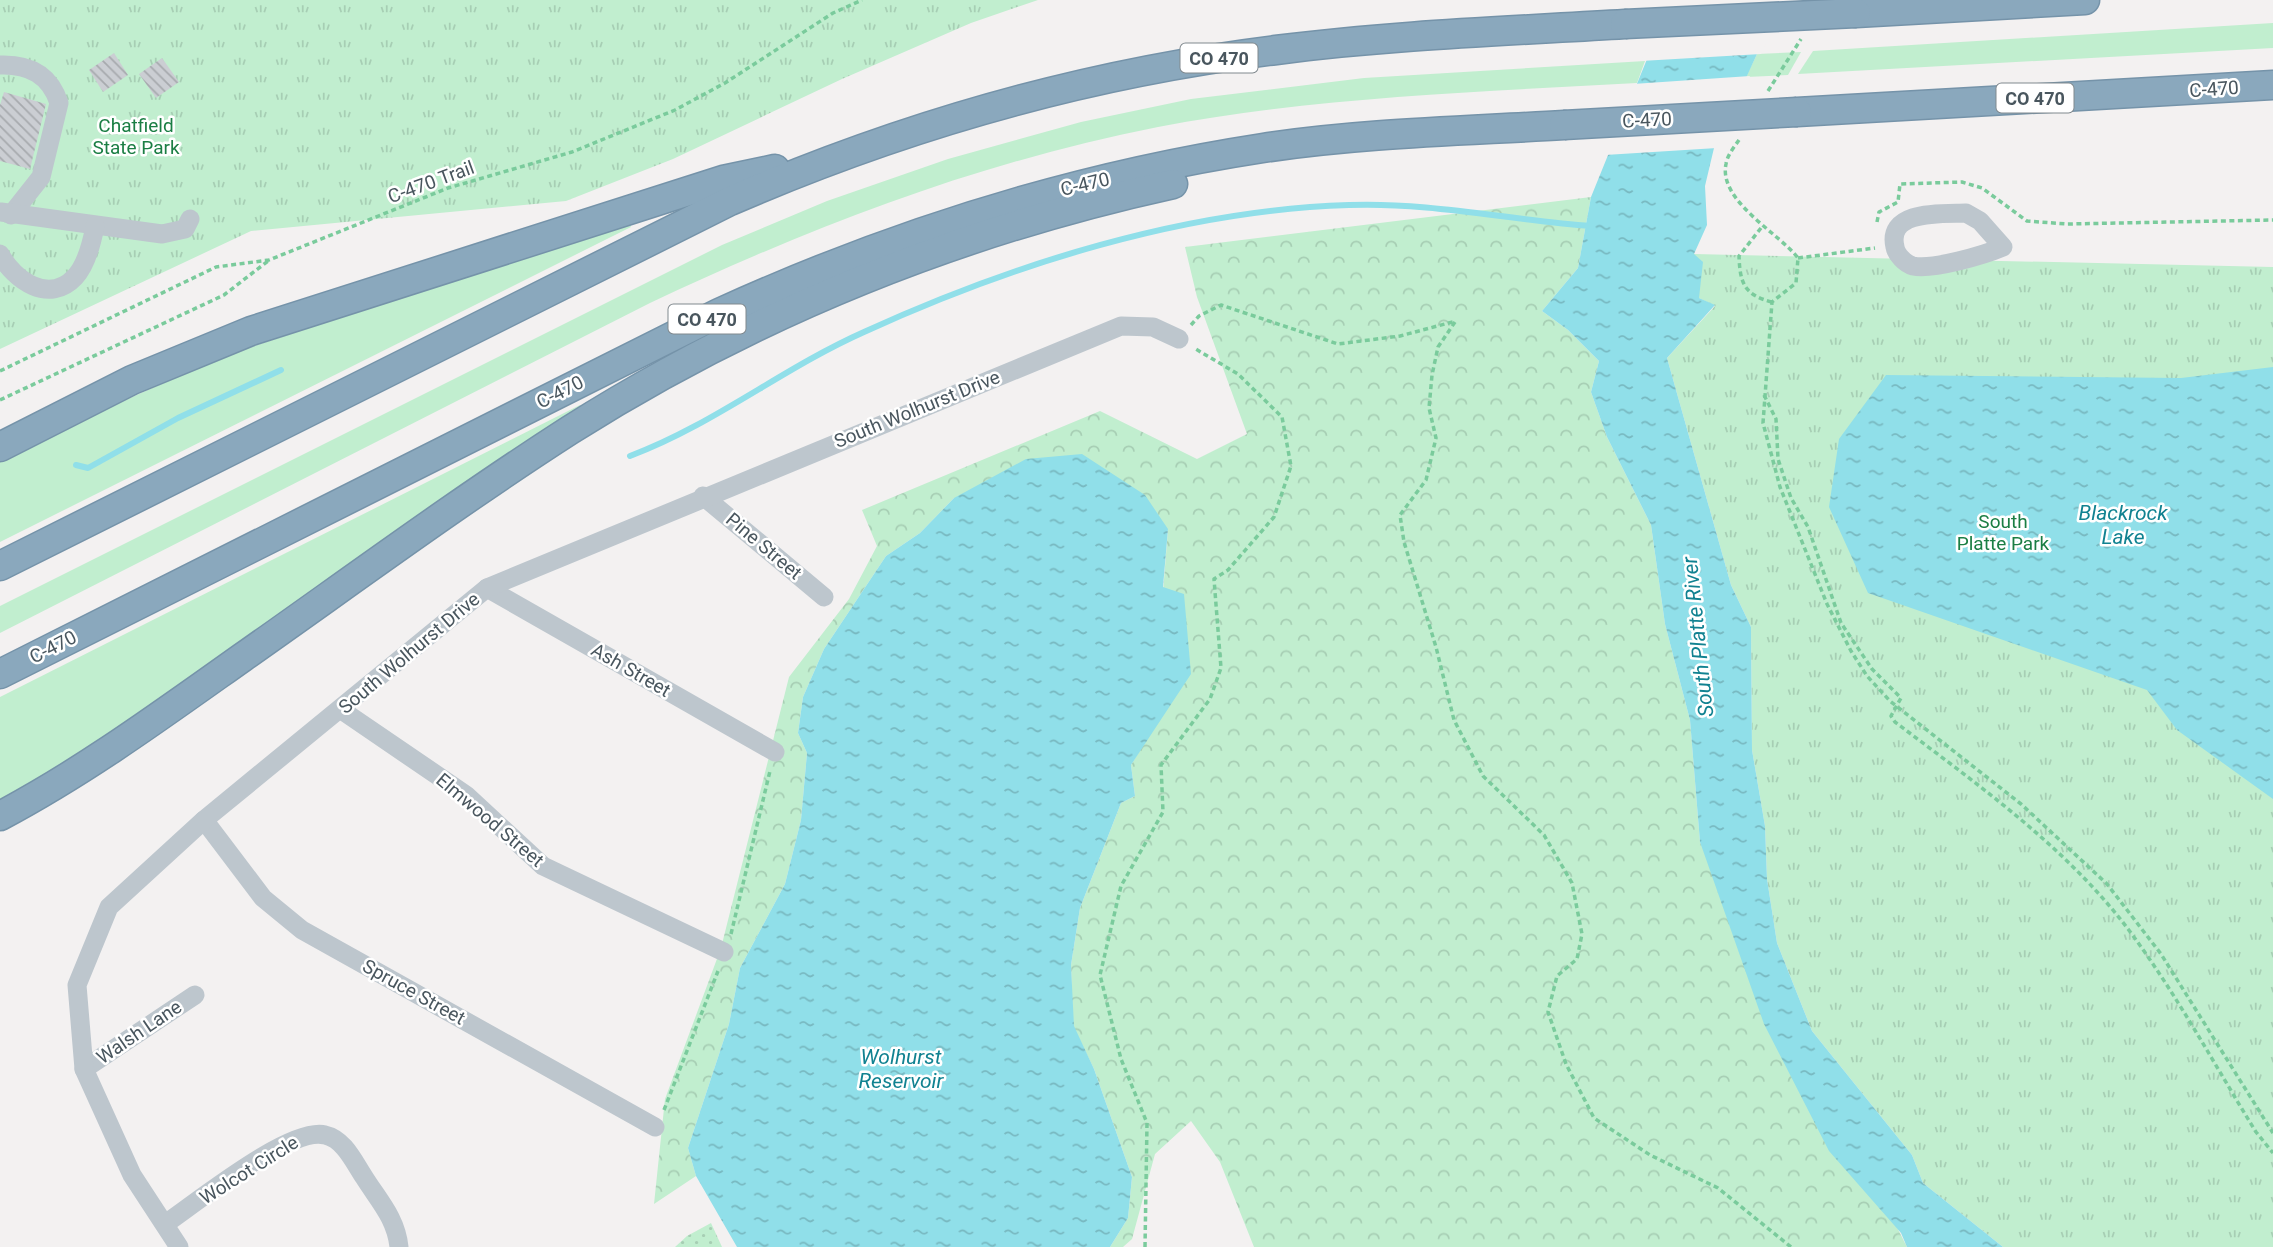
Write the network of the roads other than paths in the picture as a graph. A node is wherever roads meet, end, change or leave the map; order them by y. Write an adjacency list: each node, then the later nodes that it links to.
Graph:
1 (2085, 0): 5 (highway, CO 470, bridge)
2 (0, 65): 6 (street)
3 (2273, 85): 4 (highway, C-470 / CO 470, bridge)
4 (1470, 130): 17 (highway, C-470 / CO 470); 20 (highway)
5 (826, 163): 12 (highway); 14 (highway, CO 470)
6 (5, 214): 8 (street)
7 (190, 219): 8 (street)
8 (95, 226): 10 (street)
9 (2003, 247): 9 (street)
10 (0, 254)
11 (1179, 339): 13 (street, South Wolhurst Drive)
12 (0, 447)
13 (703, 496): 15 (street, South Wolhurst Drive); 16 (street, Pine Street)
14 (0, 566)
15 (487, 588): 18 (street, South Wolhurst Drive); 19 (street, Ash Street)
16 (824, 597)
17 (0, 674)
18 (341, 709): 21 (street, South Wolhurst Drive); 22 (street, Elmwood Street)
19 (775, 752)
20 (4, 815)
21 (204, 820): 24 (street, South Wolhurst Drive); 25 (street, Spruce Street)
22 (724, 952)
23 (194, 995): 24 (street, Walsh Lane)
24 (84, 1069): 26 (street, South Wolhurst Drive)
25 (655, 1127)
26 (165, 1224): 27 (street, South Wolhurst Drive); 28 (street, Wolcot Circle)
27 (179, 1247)
28 (399, 1247)

